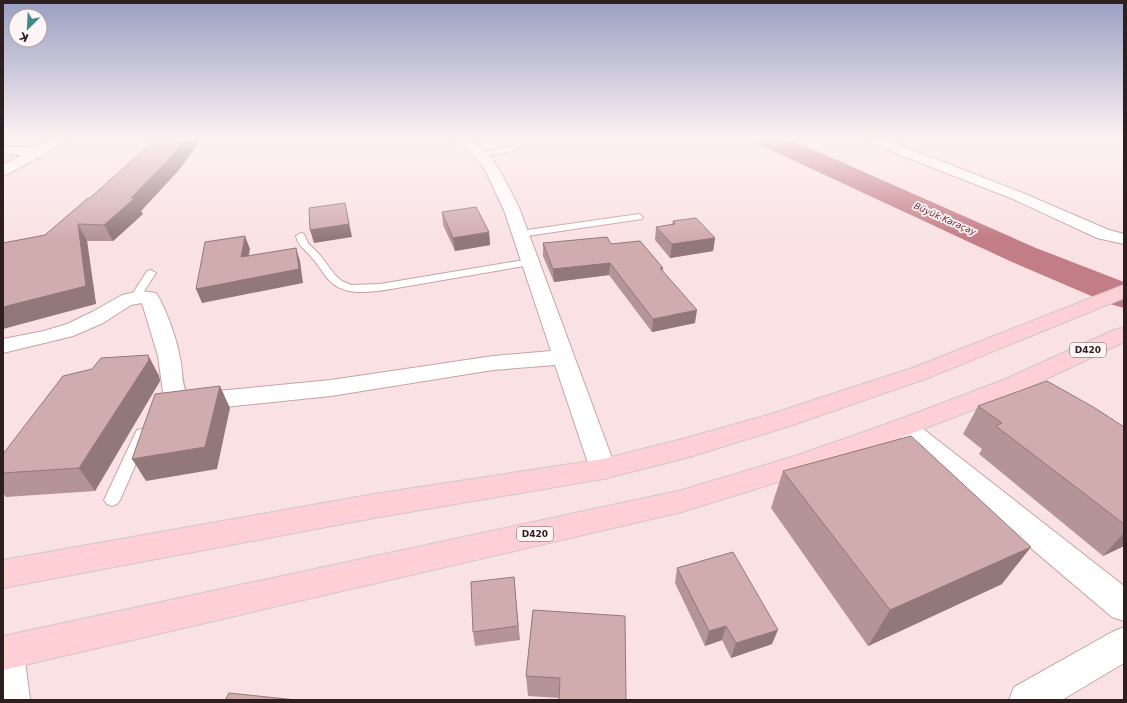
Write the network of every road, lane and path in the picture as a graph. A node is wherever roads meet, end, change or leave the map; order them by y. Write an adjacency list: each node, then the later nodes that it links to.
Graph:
1 (493, 172): 4 (street)
2 (956, 172): 6 (street)
3 (639, 217): 4 (lane)
4 (520, 234): 7 (street)
5 (301, 236): 7 (lane)
6 (1124, 239)
7 (530, 262): 13 (street)
8 (151, 273): 10 (lane)
9 (1124, 291): 18 (highway)
10 (136, 296): 12 (street); 13 (street)
11 (1124, 334): 14 (highway, D420)
12 (3, 346)
13 (563, 357): 18 (street)
14 (1010, 386): 15 (street); 17 (highway, D420)
15 (1037, 401)
16 (148, 425): 19 (lane)
17 (904, 427): 21 (street); 23 (highway, D420)
18 (603, 469): 20 (highway)
19 (112, 500)
20 (3, 574)
21 (1124, 606)
22 (1124, 644): 25 (street)
23 (5, 653): 24 (street)
24 (12, 700)
25 (1027, 700)

